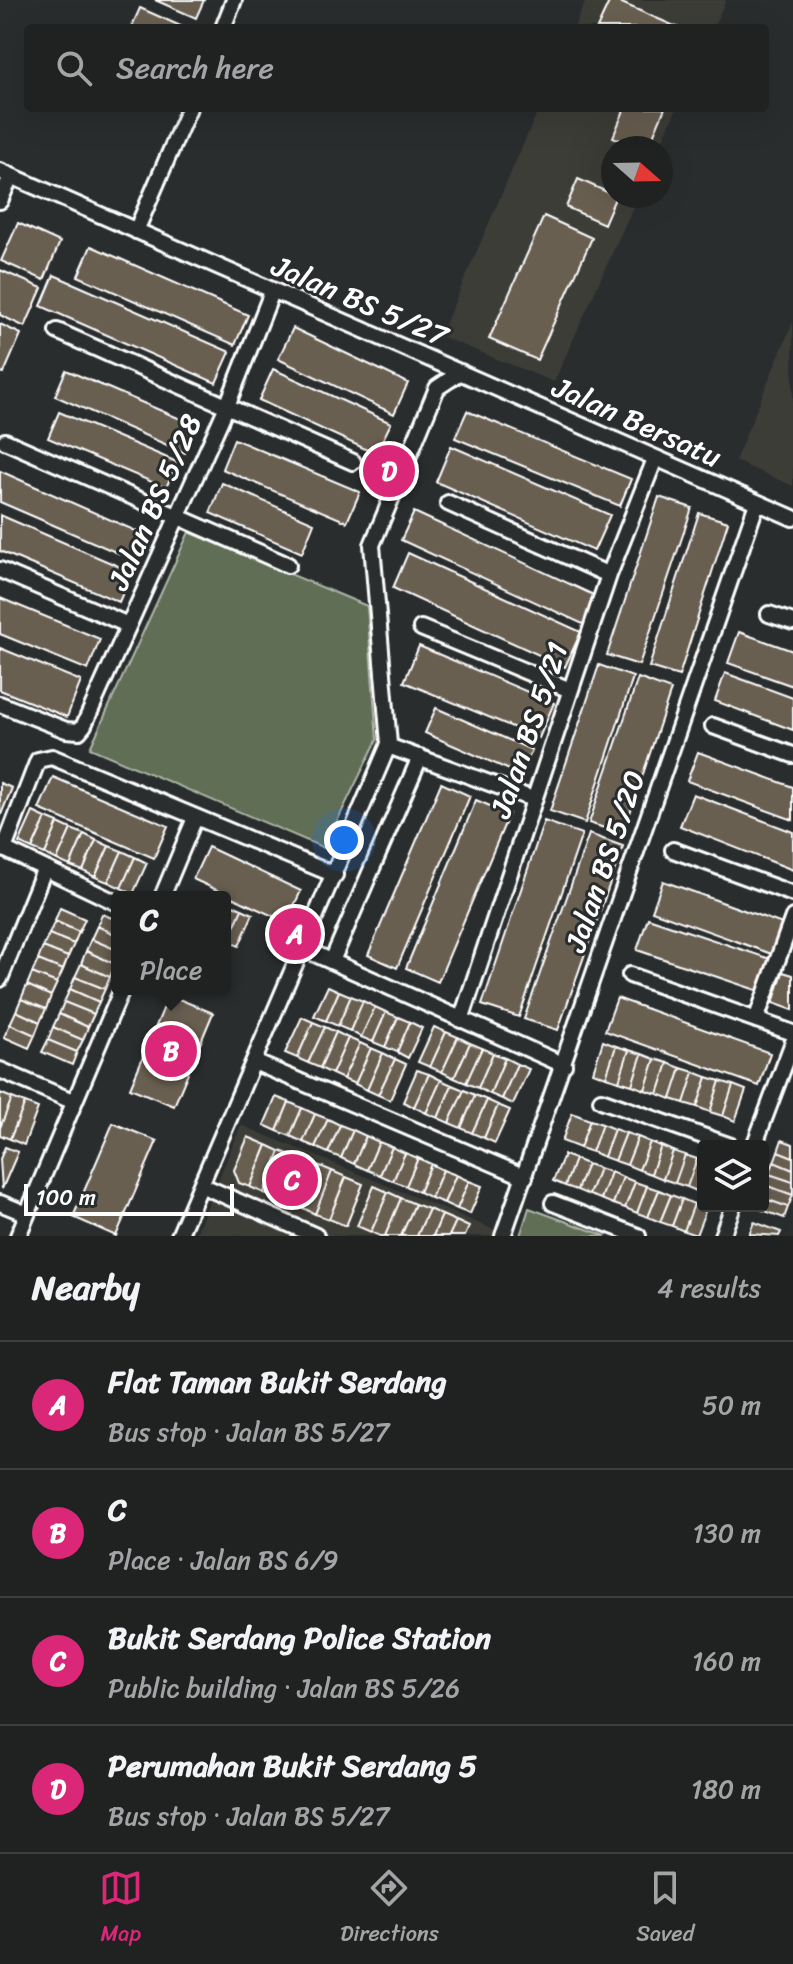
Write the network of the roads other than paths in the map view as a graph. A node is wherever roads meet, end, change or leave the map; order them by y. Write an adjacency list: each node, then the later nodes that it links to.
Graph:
1 (234, 0): 2 (street)
2 (225, 24)
3 (187, 112): 6 (street)
4 (6, 173): 5 (street); 6 (street, Jalan BS 5/27)
5 (0, 201)
6 (136, 231): 7 (street, Jalan BS 5/27)
7 (272, 292): 9 (street, Jalan BS 5/27); 10 (street, Jalan BS 5/28)
8 (57, 331): 10 (street)
9 (461, 372): 12 (street, Jalan Bersatu); 28 (street, Jalan BS 5/27)
10 (227, 406): 13 (street); 16 (street, Jalan BS 5/28)
11 (5, 441): 16 (street)
12 (655, 459): 15 (street, Jalan Bersatu); 20 (street, Jalan BS 5/21)
13 (353, 462)
14 (448, 503): 20 (street)
15 (757, 503): 17 (street, Jalan Bersatu); 50 (street, Jalan BS 5/20)
16 (178, 517): 18 (street); 23 (street, Jalan BS 5/28)
17 (793, 518)
18 (288, 565)
19 (0, 570): 23 (street)
20 (609, 575): 25 (street, Jalan BS 5/21)
21 (769, 614): 22 (street)
22 (793, 622)
23 (128, 625): 26 (street, Jalan BS 5/28)
24 (421, 628): 25 (street)
25 (570, 690): 31 (street, Jalan BS 5/21)
26 (0, 704)
27 (713, 726): 29 (street)
28 (388, 746): 30 (street); 35 (street, Jalan BS 5/27)
29 (793, 755)
30 (420, 757): 31 (street); 41 (street)
31 (533, 799): 45 (street, Jalan BS 5/21)
32 (195, 818): 34 (street); 35 (street); 36 (street)
33 (673, 850): 37 (street)
34 (44, 870): 38 (street); 43 (street)
35 (335, 875): 40 (street, Jalan BS 5/27)
36 (165, 891)
37 (793, 894)
38 (111, 900)
39 (793, 917): 46 (street)
40 (304, 949): 41 (street); 49 (street, Jalan BS 5/27)
41 (332, 961): 45 (street)
42 (630, 975): 46 (street)
43 (0, 979)
44 (119, 995): 53 (street)
45 (461, 1020): 50 (street)
46 (756, 1020): 47 (street)
47 (793, 1033)
48 (793, 1042): 55 (street)
49 (254, 1062): 56 (street); 57 (street, Jalan BS 5/27)
50 (564, 1065): 56 (street, Jalan BS 5/20)
51 (0, 1070): 53 (street)
52 (601, 1100): 54 (street)
53 (72, 1101): 61 (street)
54 (714, 1140)
55 (756, 1140)
56 (525, 1177): 65 (street, Jalan BS 5/20)
57 (201, 1185): 63 (street, Jalan BS 5/27); 64 (street)
58 (0, 1203): 61 (street)
59 (553, 1203): 66 (street)
60 (731, 1212): 67 (street)
61 (27, 1214): 62 (street)
62 (18, 1236)
63 (179, 1236)
64 (316, 1236)
65 (503, 1236)
66 (638, 1236)
67 (722, 1236)

